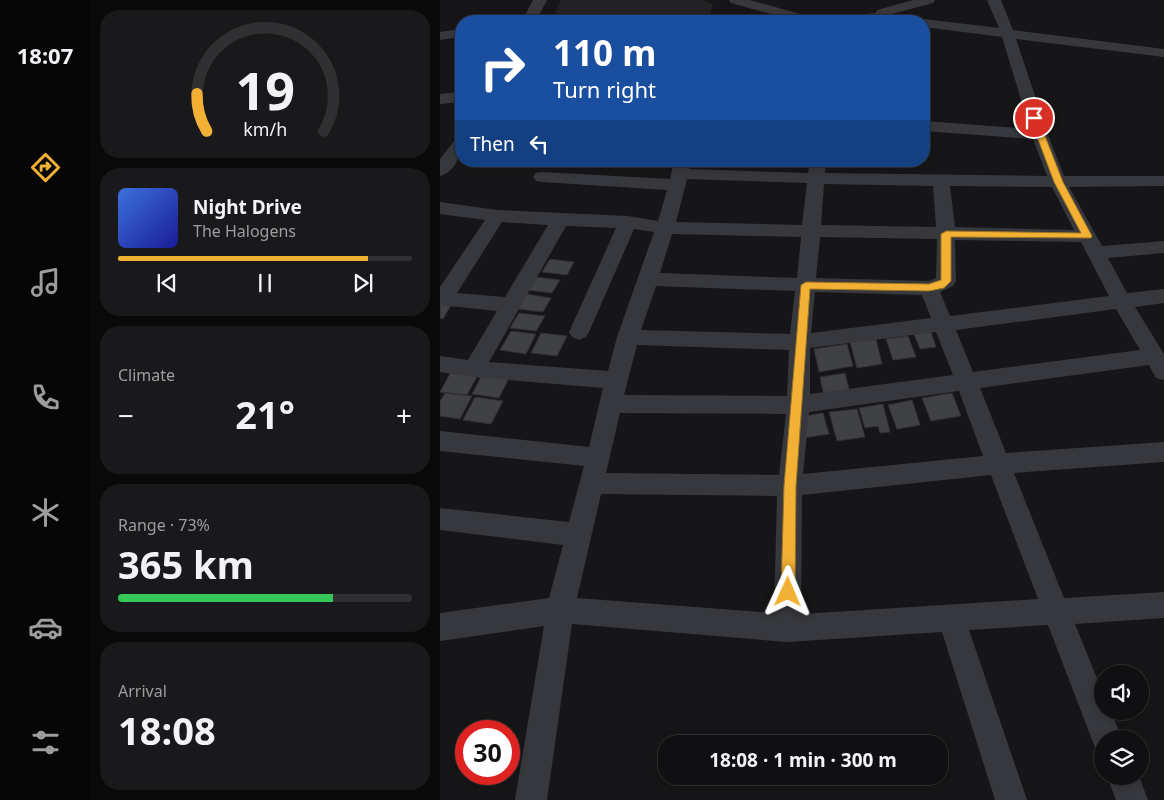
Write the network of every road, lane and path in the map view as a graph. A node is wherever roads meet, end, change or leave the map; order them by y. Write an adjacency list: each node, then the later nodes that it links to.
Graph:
1 (540, 0): 5 (street)
2 (736, 0): 6 (street)
3 (928, 0): 7 (street)
4 (994, 0): 9 (street)
5 (532, 15)
6 (783, 15)
7 (875, 15)
8 (930, 23): 9 (street)
9 (1007, 32): 12 (street); 16 (street)
10 (455, 34): 11 (street)
11 (440, 36)
12 (1164, 53)
13 (455, 98): 14 (street)
14 (440, 99)
15 (930, 126): 16 (street)
16 (1040, 135): 24 (street)
17 (455, 151): 19 (street)
18 (817, 170): 20 (street); 22 (street); 30 (street)
19 (440, 171)
20 (679, 173): 21 (street); 29 (street)
21 (542, 177)
22 (941, 181): 24 (street); 31 (street)
23 (1164, 181): 24 (street)
24 (1058, 182): 32 (street)
25 (440, 208): 26 (street)
26 (497, 216): 27 (street); 39 (street)
27 (560, 220): 28 (street); 41 (street)
28 (628, 222): 29 (street); 43 (street)
29 (666, 228): 30 (street); 35 (street)
30 (811, 230): 31 (street); 36 (street)
31 (946, 234): 32 (street); 37 (street)
32 (1087, 236): 34 (street)
33 (1163, 248): 34 (street)
34 (1098, 253): 40 (street)
35 (648, 278): 36 (street); 44 (street)
36 (806, 285): 37 (street); 45 (street)
37 (929, 288): 42 (street)
38 (1164, 296): 40 (street)
39 (441, 298): 41 (street)
40 (1122, 302): 42 (street); 47 (street)
41 (510, 305): 48 (street)
42 (944, 324): 45 (street); 50 (street)
43 (579, 332)
44 (628, 337): 45 (street); 49 (street)
45 (800, 342): 52 (street)
46 (440, 364): 48 (street)
47 (1159, 364): 50 (street)
48 (474, 369): 49 (street)
49 (615, 380): 51 (street)
50 (966, 383): 52 (street); 56 (street)
51 (611, 404): 52 (street); 55 (street)
52 (798, 405): 58 (street)
53 (440, 441): 55 (street)
54 (1164, 452): 56 (street)
55 (597, 458): 57 (street)
56 (1000, 464): 58 (street); 63 (street)
57 (591, 482): 58 (street); 60 (street)
58 (790, 486): 66 (street)
59 (440, 519): 60 (street)
60 (578, 535): 62 (street)
61 (1164, 605): 63 (street)
62 (560, 610): 65 (street); 66 (street); 69 (street)
63 (1056, 612): 64 (street); 67 (street)
64 (951, 618): 66 (street); 70 (street)
65 (440, 627)
66 (787, 628)
67 (1103, 730)
68 (1126, 785): 71 (street)
69 (531, 800)
70 (1011, 800)
71 (1132, 800)

